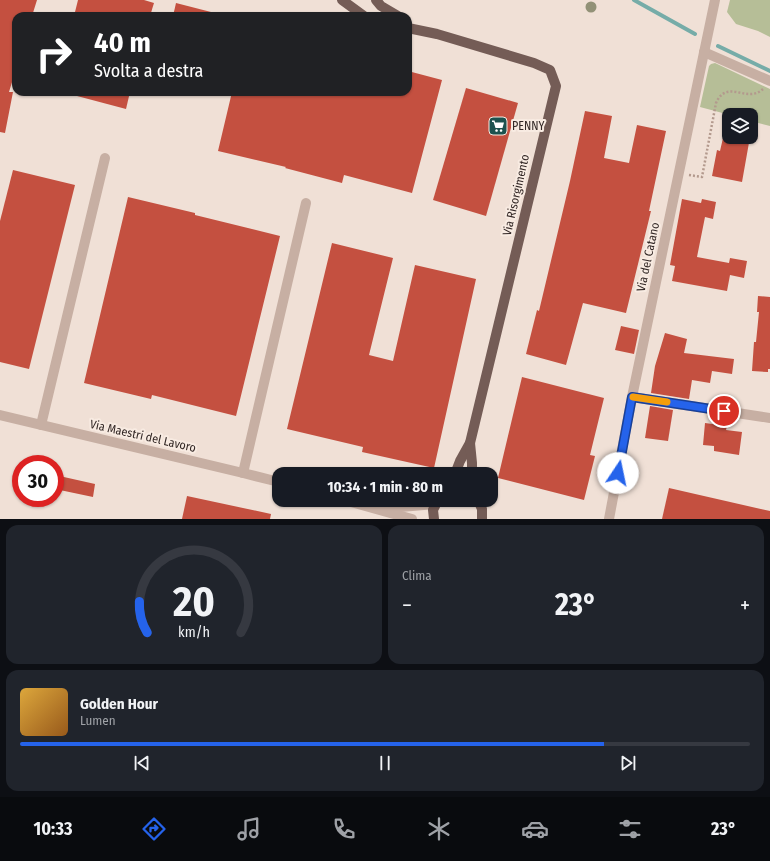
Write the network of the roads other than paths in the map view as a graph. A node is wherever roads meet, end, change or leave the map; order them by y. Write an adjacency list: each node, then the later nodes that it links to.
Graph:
1 (342, 0): 4 (main road)
2 (376, 0): 5 (main road)
3 (715, 0): 9 (street, Via del Catano)
4 (358, 12)
5 (391, 12)
6 (412, 22): 8 (main road, Via Risorgimento)
7 (412, 29): 8 (main road, Via Risorgimento)
8 (437, 34): 17 (main road, Via Risorgimento)
9 (704, 52): 10 (street); 13 (street, Via del Catano)
10 (770, 81)
11 (105, 158): 16 (street)
12 (306, 203): 20 (street)
13 (632, 397): 15 (street); 28 (street, Via del Catano)
14 (0, 415): 16 (street, Via Maestri del Lavoro)
15 (770, 418)
16 (41, 425): 20 (street, Via Maestri del Lavoro)
17 (470, 443): 18 (main road, Via Risorgimento); 19 (main road, Via Risorgimento)
18 (458, 467)
19 (472, 467)
20 (242, 473): 21 (street, Via Maestri del Lavoro)
21 (272, 480)
22 (370, 507): 26 (street)
23 (434, 507): 27 (main road)
24 (481, 507): 25 (main road)
25 (484, 518)
26 (412, 519)
27 (434, 519)
28 (609, 519)

